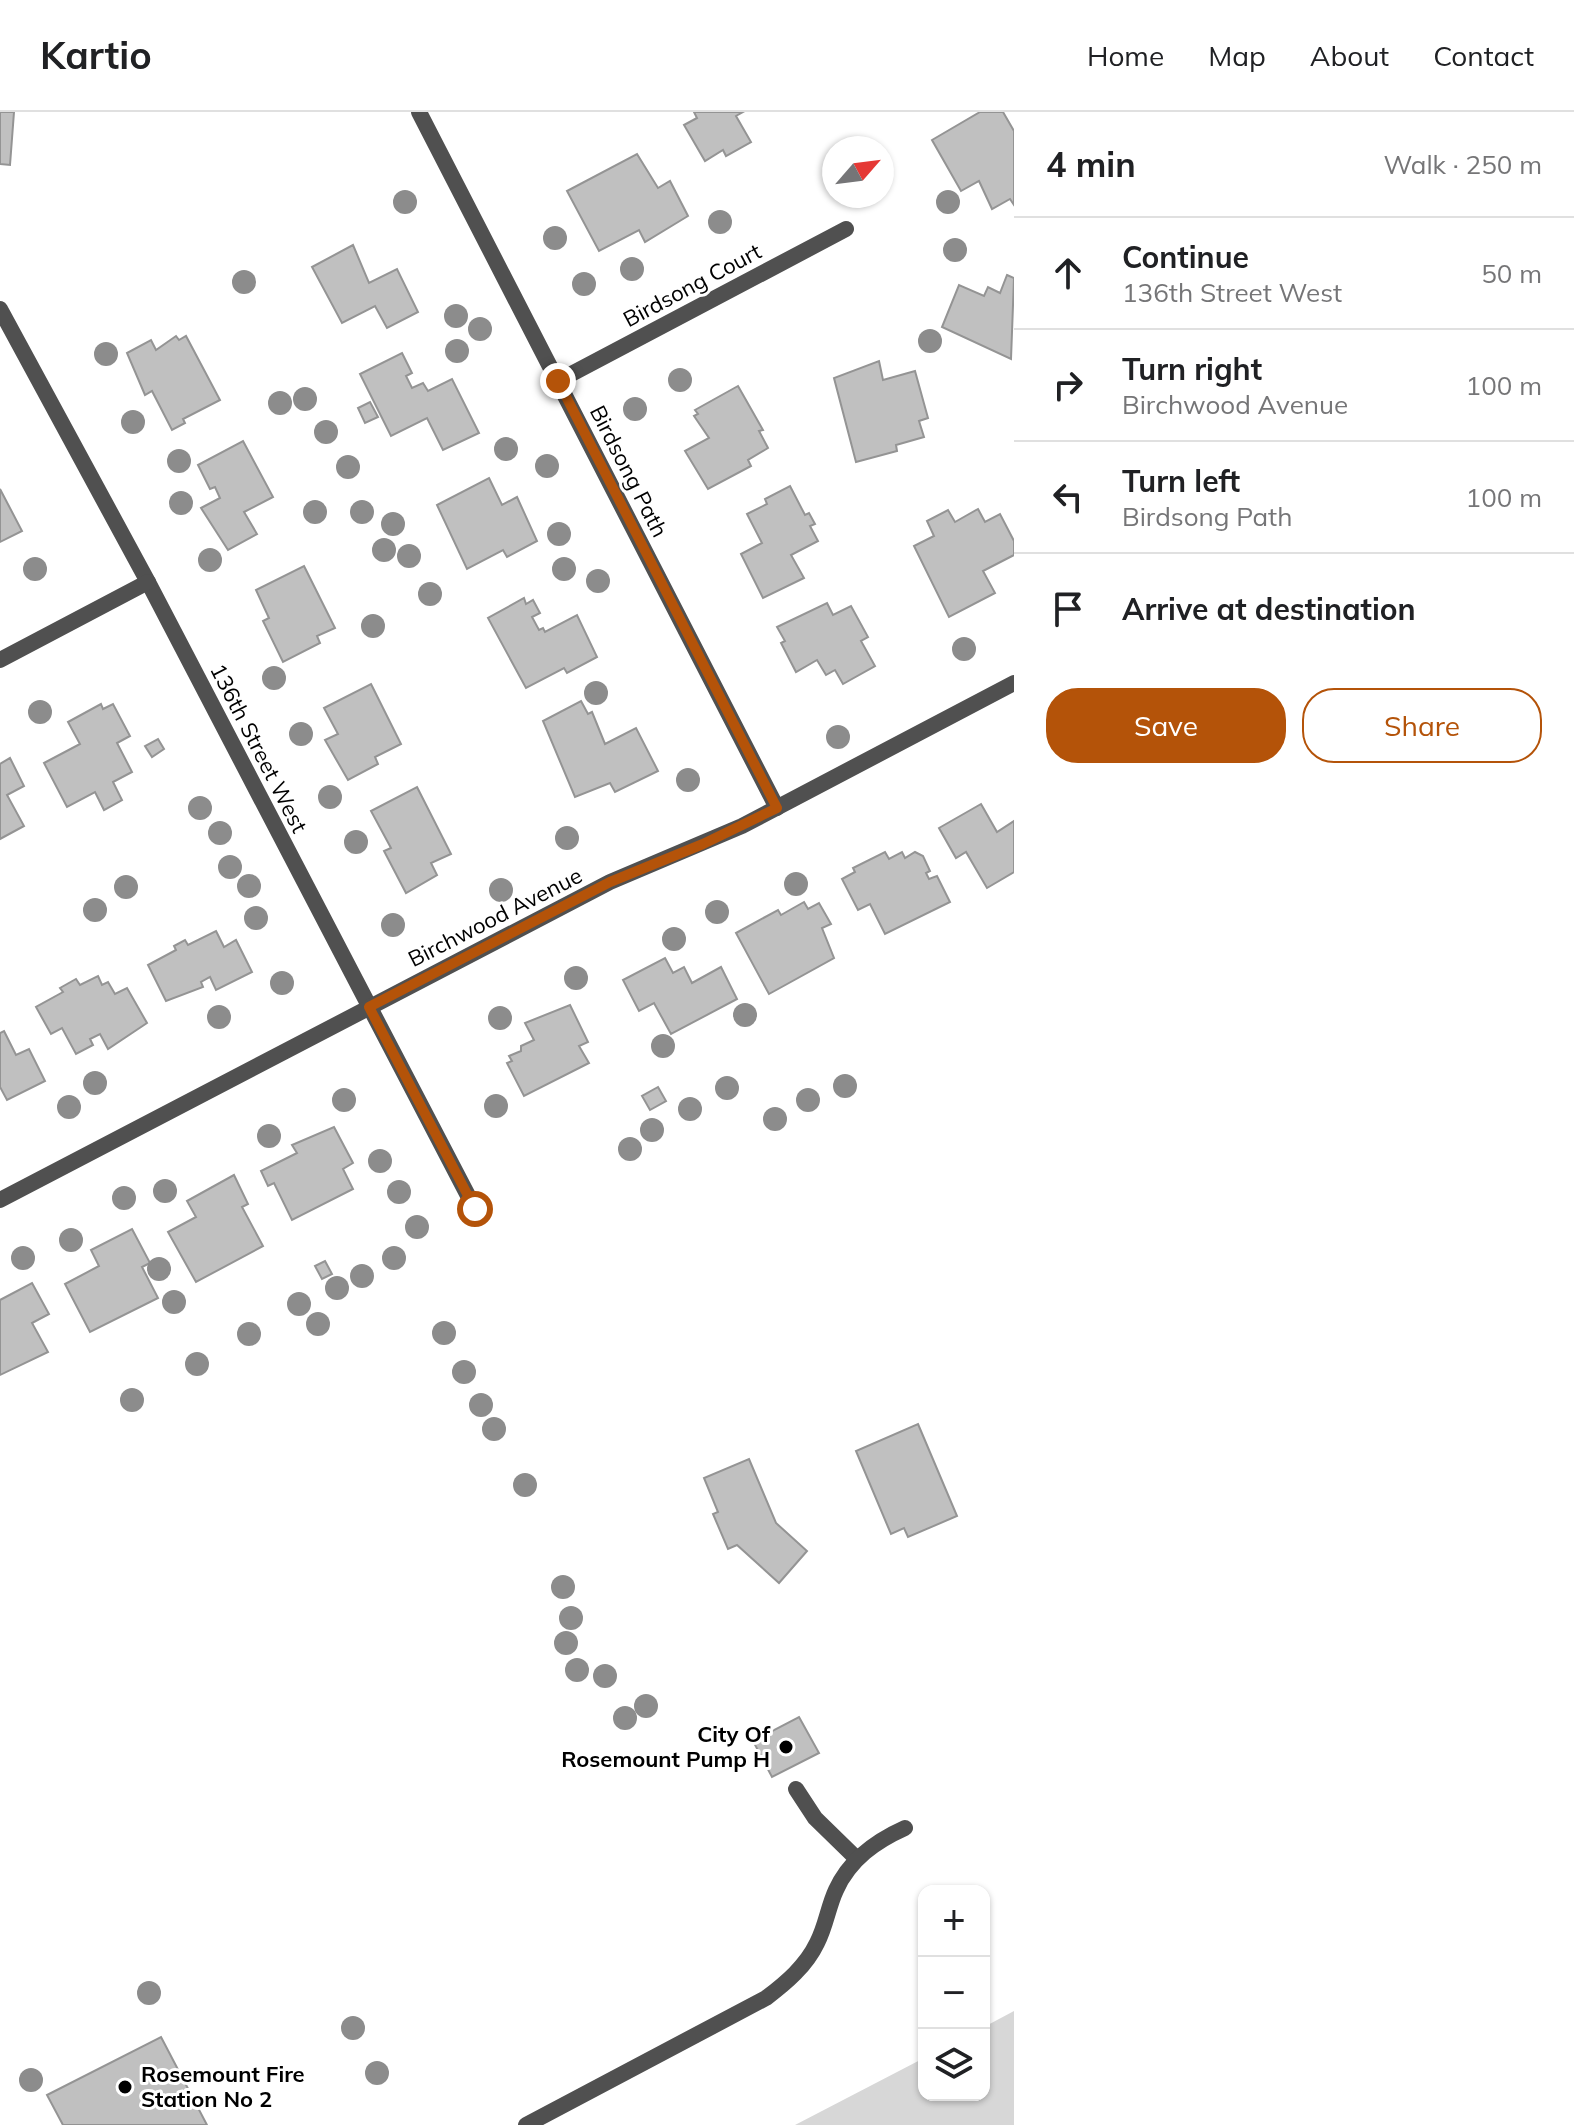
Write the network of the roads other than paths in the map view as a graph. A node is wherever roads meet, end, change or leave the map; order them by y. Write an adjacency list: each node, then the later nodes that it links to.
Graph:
1 (419, 112): 4 (street, Birdsong Path)
2 (846, 229): 4 (street, Birdsong Court)
3 (0, 309): 5 (street, 136th Street West)
4 (558, 381): 8 (street, Birdsong Path)
5 (148, 582): 6 (street); 9 (street, 136th Street West)
6 (0, 660)
7 (1014, 683): 8 (street, Birchwood Avenue)
8 (777, 808): 9 (street, Birchwood Avenue)
9 (369, 1007): 10 (street, Birchwood Avenue); 11 (street, 136th Street West)
10 (0, 1200)
11 (475, 1209)
12 (796, 1789): 14 (street)
13 (905, 1828): 14 (street)
14 (857, 1859): 15 (street)
15 (526, 2125)

